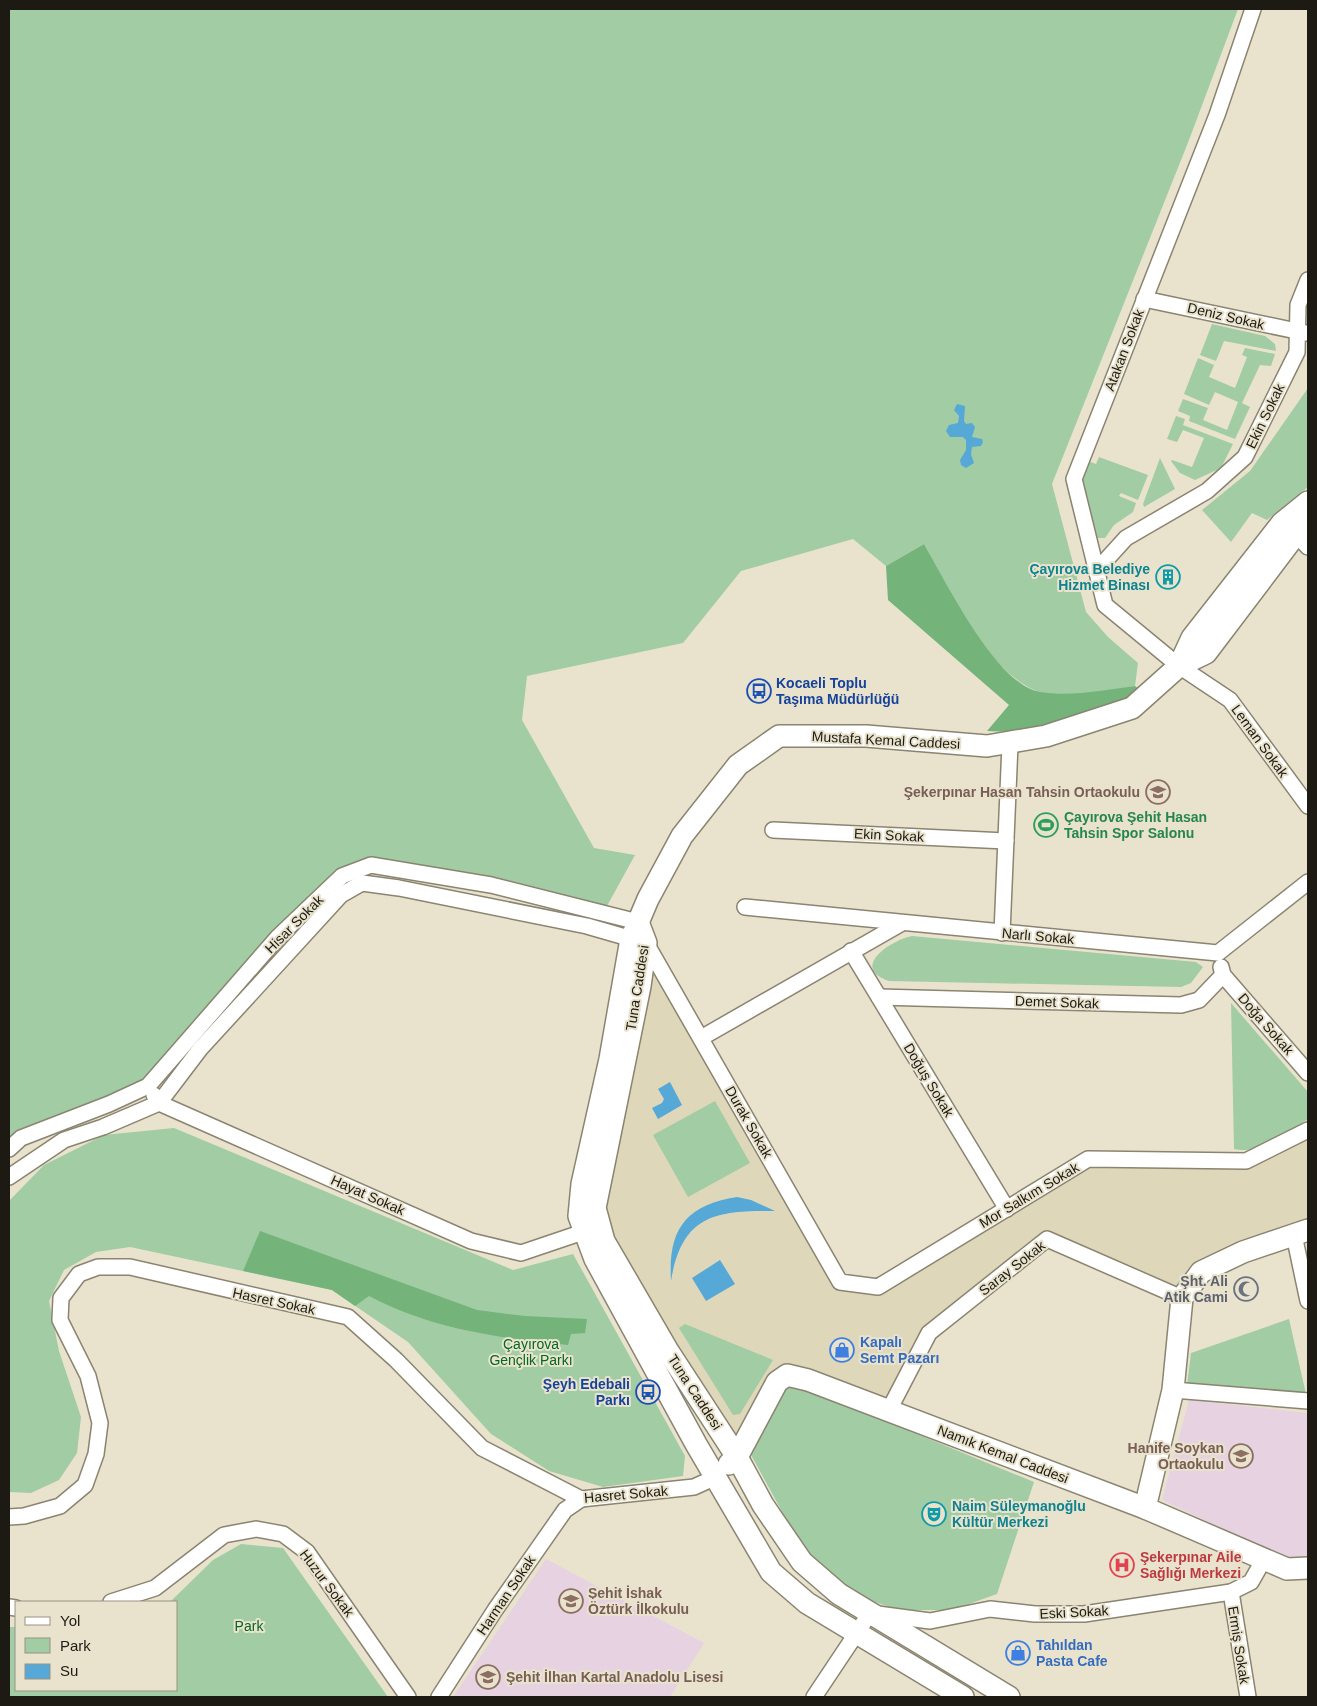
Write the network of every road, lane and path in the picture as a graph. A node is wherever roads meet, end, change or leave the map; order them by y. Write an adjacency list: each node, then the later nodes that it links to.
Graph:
1 (1253, 9): 3 (street, Atakan Sokak)
2 (1308, 280): 4 (street, Ekin Sokak)
3 (1144, 299): 4 (street, Deniz Sokak); 7 (street, Atakan Sokak)
4 (1303, 333): 7 (street, Ekin Sokak)
5 (1308, 502): 6 (street, Mustafa Kemal Caddesi)
6 (1299, 532): 8 (street, Mustafa Kemal Caddesi)
7 (1096, 571): 8 (street, Atakan Sokak)
8 (1179, 666): 9 (street, Mustafa Kemal Caddesi); 10 (street, Leman Sokak)
9 (1010, 744): 12 (street); 17 (street, Mustafa Kemal Caddesi)
10 (1308, 806)
11 (773, 830): 12 (street, Ekin Sokak)
12 (1006, 841): 16 (street)
13 (1308, 882): 19 (street)
14 (745, 906): 15 (street, Narlı Sokak)
15 (902, 923): 16 (street, Narlı Sokak); 18 (street)
16 (1002, 933): 19 (street, Narlı Sokak)
17 (638, 934): 22 (street, Durak Sokak); 24 (street, Hisar Sokak); 25 (street, Hisar Sokak); 30 (street, Tuna Caddesi)
18 (851, 951): 21 (street, Doğuş Sokak); 22 (street)
19 (1218, 953): 20 (street)
20 (1224, 975): 21 (street, Demet Sokak); 23 (street, Doğa Sokak)
21 (879, 996): 29 (street, Doğuş Sokak)
22 (702, 1038): 32 (street, Durak Sokak)
23 (1308, 1073)
24 (148, 1086): 25 (street); 27 (street, Hisar Sokak)
25 (159, 1103): 28 (street, Hisar Sokak); 30 (street, Hayat Sokak)
26 (1308, 1130): 29 (street, Mor Salkım Sokak)
27 (9, 1150)
28 (9, 1176)
29 (1007, 1209): 32 (street, Mor Salkım Sokak)
30 (592, 1229): 38 (street, Tuna Caddesi); 39 (street, Tuna Caddesi)
31 (1301, 1232): 33 (street); 34 (street)
32 (878, 1287)
33 (1182, 1298): 35 (street); 37 (street, Saray Sokak)
34 (1308, 1300)
35 (1173, 1390): 36 (street); 41 (street)
36 (1308, 1401)
37 (889, 1410): 38 (street, Namık Kemal Caddesi); 41 (street, Namık Kemal Caddesi)
38 (737, 1457): 39 (street); 47 (street, Tuna Caddesi)
39 (716, 1476): 40 (street, Hasret Sokak); 48 (street, Tuna Caddesi)
40 (581, 1499): 42 (street, Hasret Sokak); 50 (street, Harman Sokak)
41 (1145, 1508): 43 (street, Namık Kemal Caddesi)
42 (9, 1518)
43 (1264, 1559): 44 (street, Namık Kemal Caddesi); 45 (street, Eski Sokak)
44 (1308, 1568)
45 (1231, 1592): 47 (street, Eski Sokak); 54 (street, Ermiş Sokak)
46 (115, 1601): 49 (street, Huzur Sokak)
47 (870, 1613): 48 (street); 53 (street, Tuna Caddesi)
48 (856, 1632): 51 (street); 52 (street, Tuna Caddesi)
49 (408, 1697)
50 (439, 1697)
51 (814, 1697)
52 (963, 1697)
53 (1009, 1697)
54 (1248, 1697)

